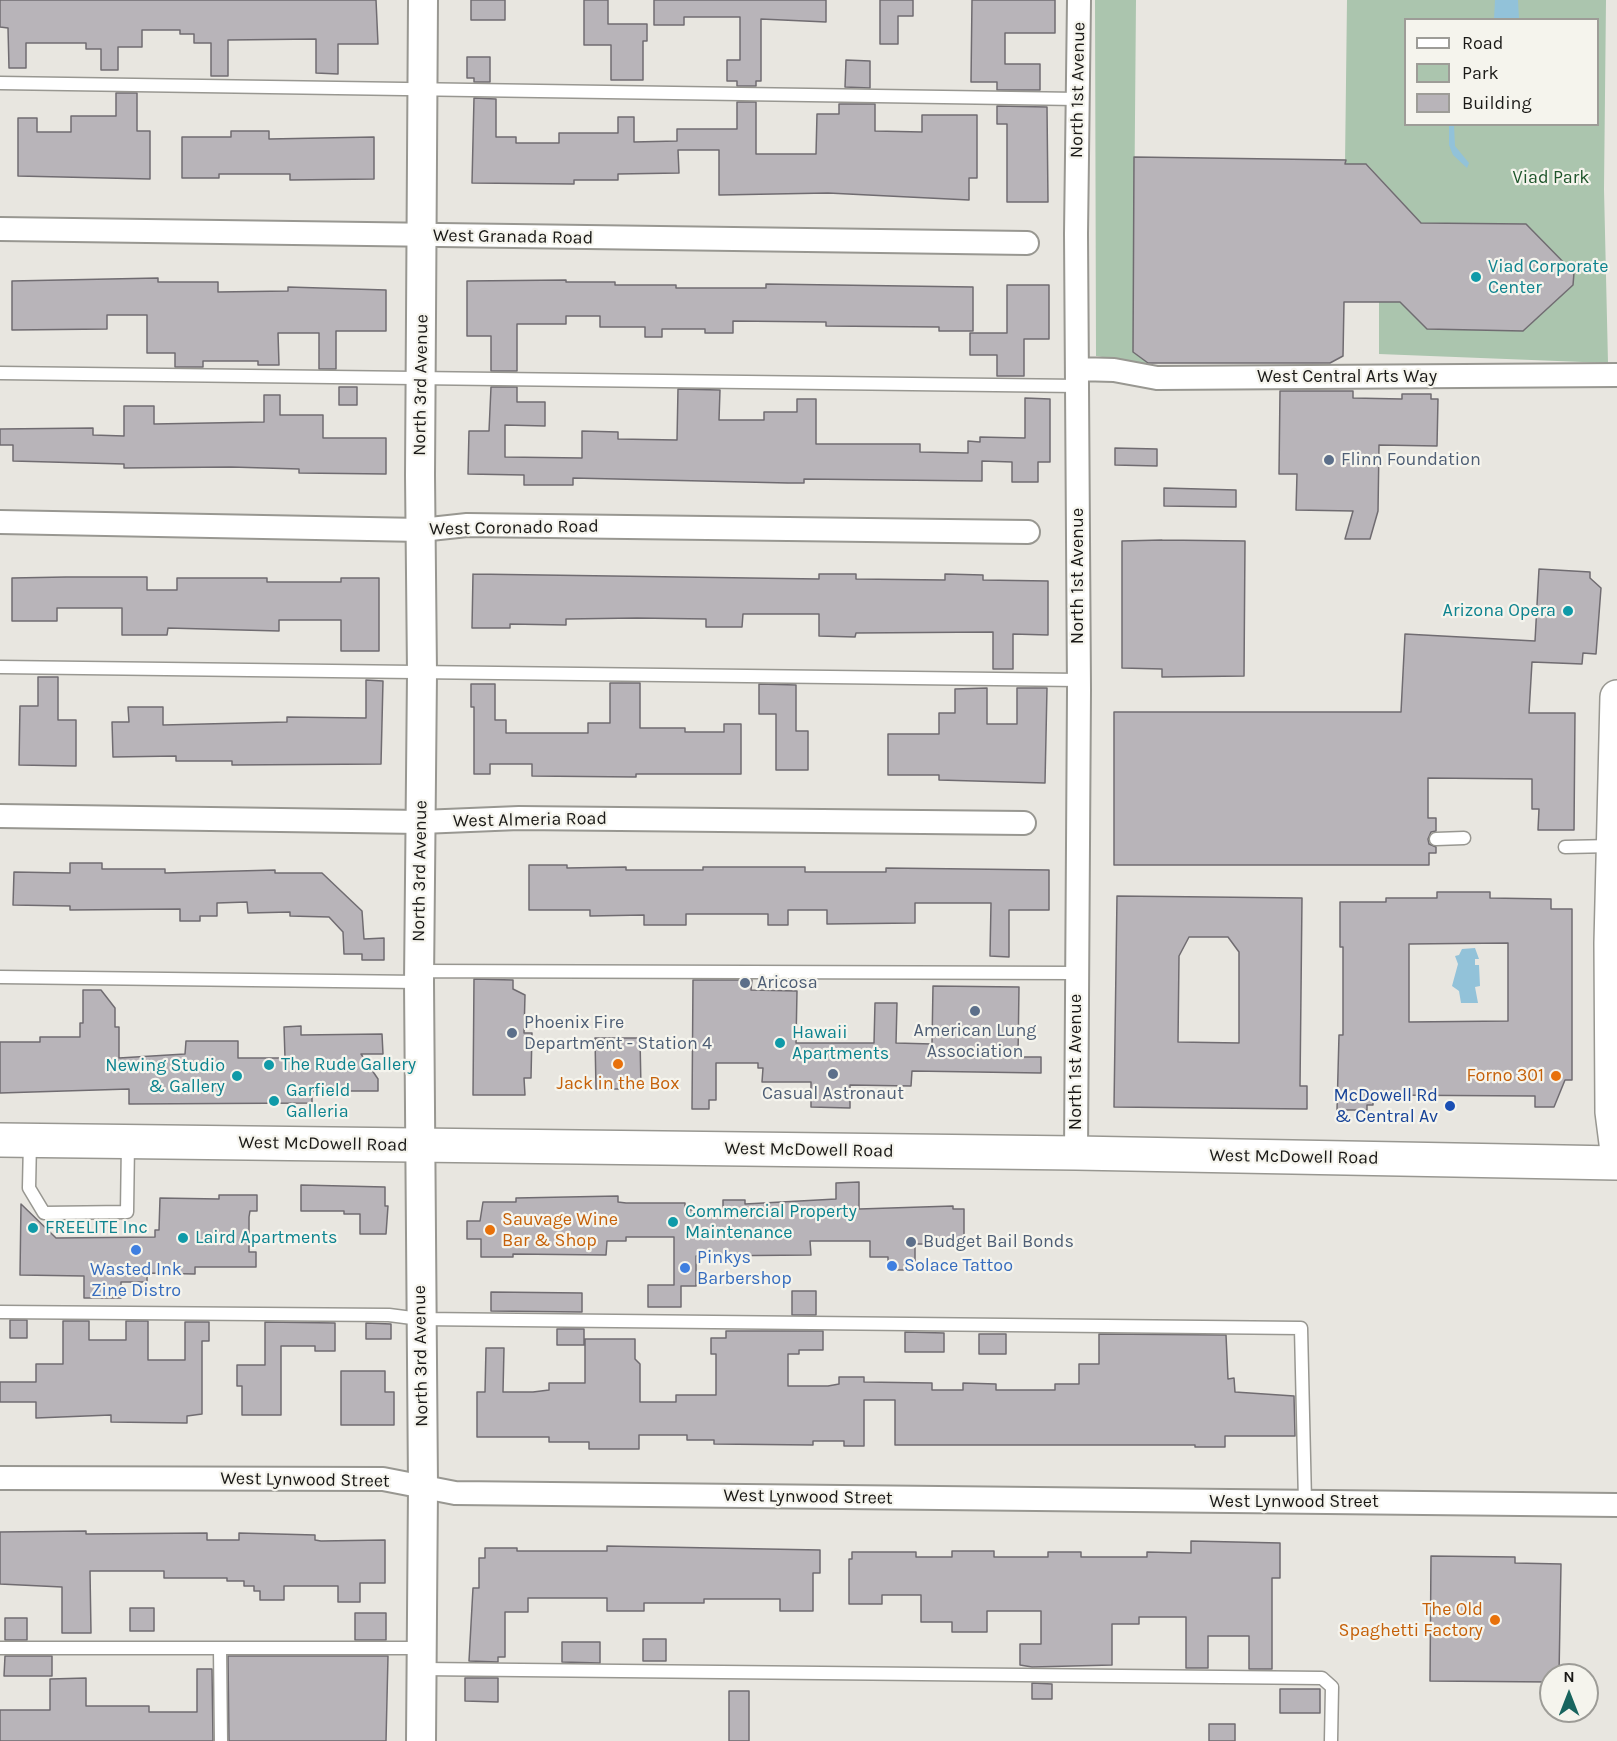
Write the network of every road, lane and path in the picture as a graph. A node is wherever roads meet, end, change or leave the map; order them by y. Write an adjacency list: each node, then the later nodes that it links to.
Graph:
1 (423, 0): 4 (street, North 3rd Avenue)
2 (1079, 0): 5 (street, North 1st Avenue)
3 (0, 83): 4 (lane)
4 (422, 89): 5 (lane); 7 (street, North 3rd Avenue)
5 (1078, 99): 12 (street, North 1st Avenue)
6 (0, 229): 7 (street, West Granada Road)
7 (423, 236): 8 (street, West Granada Road); 11 (street, North 3rd Avenue)
8 (1027, 243)
9 (0, 373): 11 (lane)
10 (1617, 375): 12 (street, West Central Arts Way)
11 (420, 376): 12 (lane); 14 (street, North 3rd Avenue)
12 (1078, 378): 18 (street, North 1st Avenue)
13 (0, 522): 14 (street, West Coronado Road)
14 (421, 530): 15 (street, West Coronado Road); 17 (street, North 3rd Avenue)
15 (1028, 532)
16 (0, 667): 17 (lane)
17 (422, 673): 18 (lane); 22 (street, North 3rd Avenue)
18 (1079, 681): 28 (street, North 1st Avenue)
19 (1617, 688): 20 (main road)
20 (1617, 696): 26 (main road)
21 (0, 816): 22 (street, West Almeria Road)
22 (420, 822): 23 (street, West Almeria Road); 29 (street, North 3rd Avenue)
23 (1024, 823)
24 (1464, 838): 25 (lane)
25 (1436, 839)
26 (1612, 846): 27 (lane); 34 (main road)
27 (1565, 847)
28 (1076, 973): 29 (lane); 35 (street, North 1st Avenue)
29 (419, 976): 30 (lane); 33 (street, North 3rd Avenue)
30 (0, 977)
31 (15, 1141): 32 (main road, West McDowell Road); 32 (lane)
32 (128, 1142): 33 (main road, West McDowell Road)
33 (419, 1145): 35 (main road, West McDowell Road); 38 (street, North 3rd Avenue)
34 (1617, 1151)
35 (1076, 1152): 36 (main road, West McDowell Road)
36 (1617, 1163)
37 (0, 1312): 38 (lane)
38 (420, 1319): 40 (street, North 3rd Avenue); 41 (lane)
39 (0, 1478): 40 (street, West Lynwood Street)
40 (423, 1487): 41 (street, West Lynwood Street); 45 (street, North 3rd Avenue)
41 (1305, 1502): 42 (street, West Lynwood Street)
42 (1617, 1505)
43 (0, 1648): 44 (lane)
44 (219, 1648): 45 (lane); 46 (lane)
45 (421, 1659): 47 (street, North 3rd Avenue); 48 (lane)
46 (221, 1741)
47 (421, 1741)
48 (1331, 1741)

